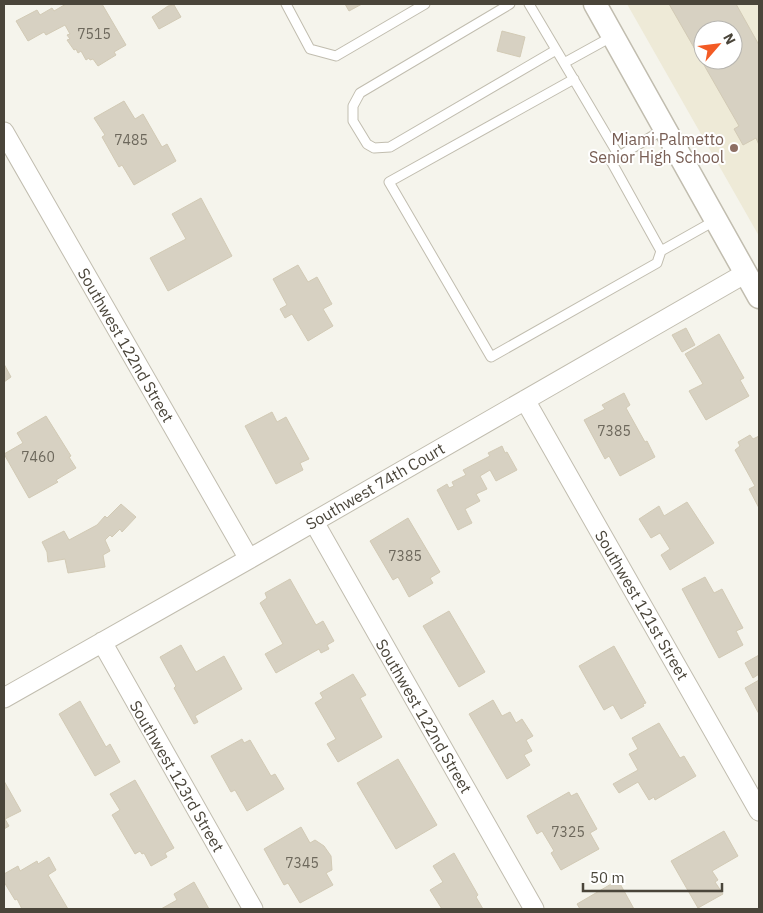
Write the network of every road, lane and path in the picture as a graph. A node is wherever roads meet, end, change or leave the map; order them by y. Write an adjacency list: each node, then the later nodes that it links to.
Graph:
1 (286, 4): 2 (lane)
2 (425, 4)
3 (510, 4): 7 (lane)
4 (529, 4): 7 (lane)
5 (595, 4): 6 (street)
6 (613, 36): 8 (lane); 10 (street)
7 (556, 50): 8 (lane)
8 (564, 63): 9 (lane)
9 (574, 79): 12 (lane); 14 (lane)
10 (664, 129): 12 (lane); 13 (street)
11 (4, 132): 19 (street, Southwest 122nd Street)
12 (619, 156): 14 (lane)
13 (716, 220): 14 (lane); 15 (street)
14 (661, 251)
15 (746, 273): 16 (street); 17 (street, Southwest 74th Court)
16 (759, 297)
17 (525, 400): 18 (street, Southwest 74th Court); 22 (street, Southwest 121st Street)
18 (314, 522): 19 (street, Southwest 74th Court); 24 (street, Southwest 122nd Street)
19 (249, 559): 20 (street, Southwest 74th Court)
20 (102, 642): 21 (street, Southwest 74th Court); 23 (street, Southwest 123rd Street)
21 (4, 698)
22 (759, 811)
23 (253, 909)
24 (534, 909)

